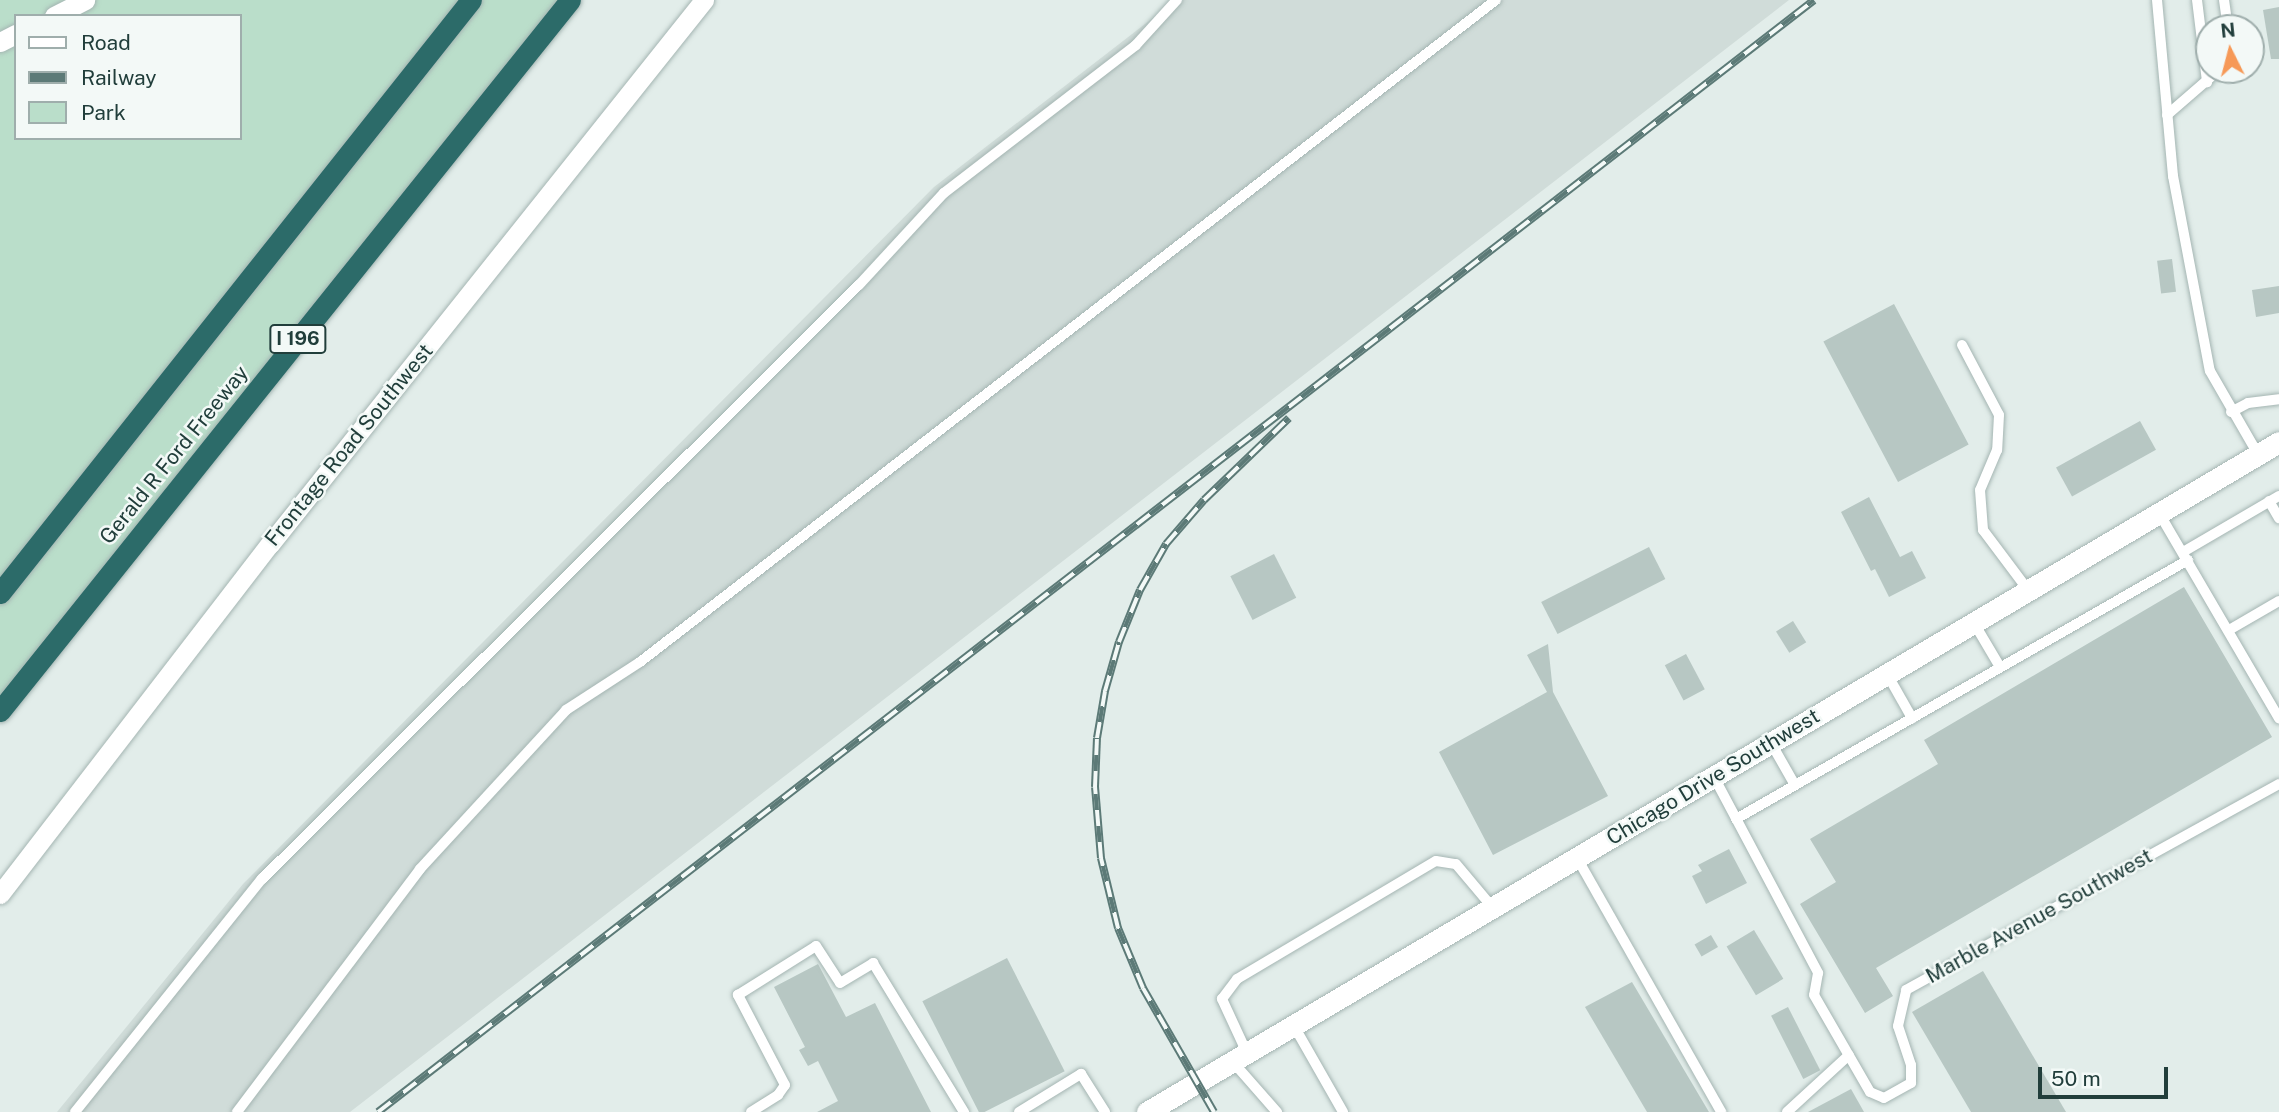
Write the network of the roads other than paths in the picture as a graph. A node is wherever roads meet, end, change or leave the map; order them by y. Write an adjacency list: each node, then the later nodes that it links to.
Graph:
1 (85, 0): 8 (street)
2 (471, 0): 22 (highway)
3 (570, 0): 28 (highway, Gerald R Ford Freeway / I 196)
4 (704, 0): 37 (street, Frontage Road Southwest)
5 (1177, 0): 42 (lane)
6 (1496, 0): 43 (lane)
7 (2157, 0): 10 (lane)
8 (58, 14)
9 (2205, 84): 10 (lane)
10 (2168, 115): 13 (lane)
11 (1962, 345): 21 (lane)
12 (2279, 398): 13 (lane)
13 (2231, 412): 15 (lane)
14 (2279, 442): 15 (main road, Chicago Drive Southwest)
15 (2258, 454): 18 (main road, Chicago Drive Southwest)
16 (2279, 496): 17 (lane)
17 (2269, 501): 19 (lane); 20 (lane)
18 (2159, 513): 20 (lane); 21 (main road, Chicago Drive Southwest)
19 (2279, 518)
20 (2185, 556): 25 (lane); 26 (lane)
21 (2028, 591): 24 (main road, Chicago Drive Southwest)
22 (0, 593)
23 (2279, 601): 25 (lane)
24 (1973, 623): 26 (lane); 27 (main road, Chicago Drive Southwest)
25 (2229, 630): 30 (lane)
26 (2000, 667): 29 (lane)
27 (1887, 674): 29 (lane); 31 (main road, Chicago Drive Southwest)
28 (0, 711)
29 (1912, 718): 34 (lane)
30 (2279, 718)
31 (1771, 743): 32 (main road, Chicago Drive Southwest); 34 (lane)
32 (1714, 777): 35 (lane, Marble Avenue Southwest); 36 (main road, Chicago Drive Southwest)
33 (2279, 784): 40 (lane, Marble Avenue Southwest)
34 (1796, 785): 35 (lane)
35 (1736, 819): 40 (lane, Marble Avenue Southwest)
36 (1577, 858): 38 (main road, Chicago Drive Southwest); 51 (lane)
37 (0, 894)
38 (1493, 908): 39 (main road, Chicago Drive Southwest); 41 (lane)
39 (1294, 1026): 41 (main road, Chicago Drive Southwest); 50 (lane)
40 (1849, 1055): 52 (lane)
41 (1240, 1058): 48 (main road, Chicago Drive Southwest); 49 (lane)
42 (75, 1112)
43 (237, 1112)
44 (751, 1112): 45 (lane)
45 (964, 1112)
46 (1019, 1112): 47 (lane)
47 (1105, 1112)
48 (1147, 1112)
49 (1277, 1112)
50 (1343, 1112)
51 (1721, 1112)
52 (1787, 1112)

